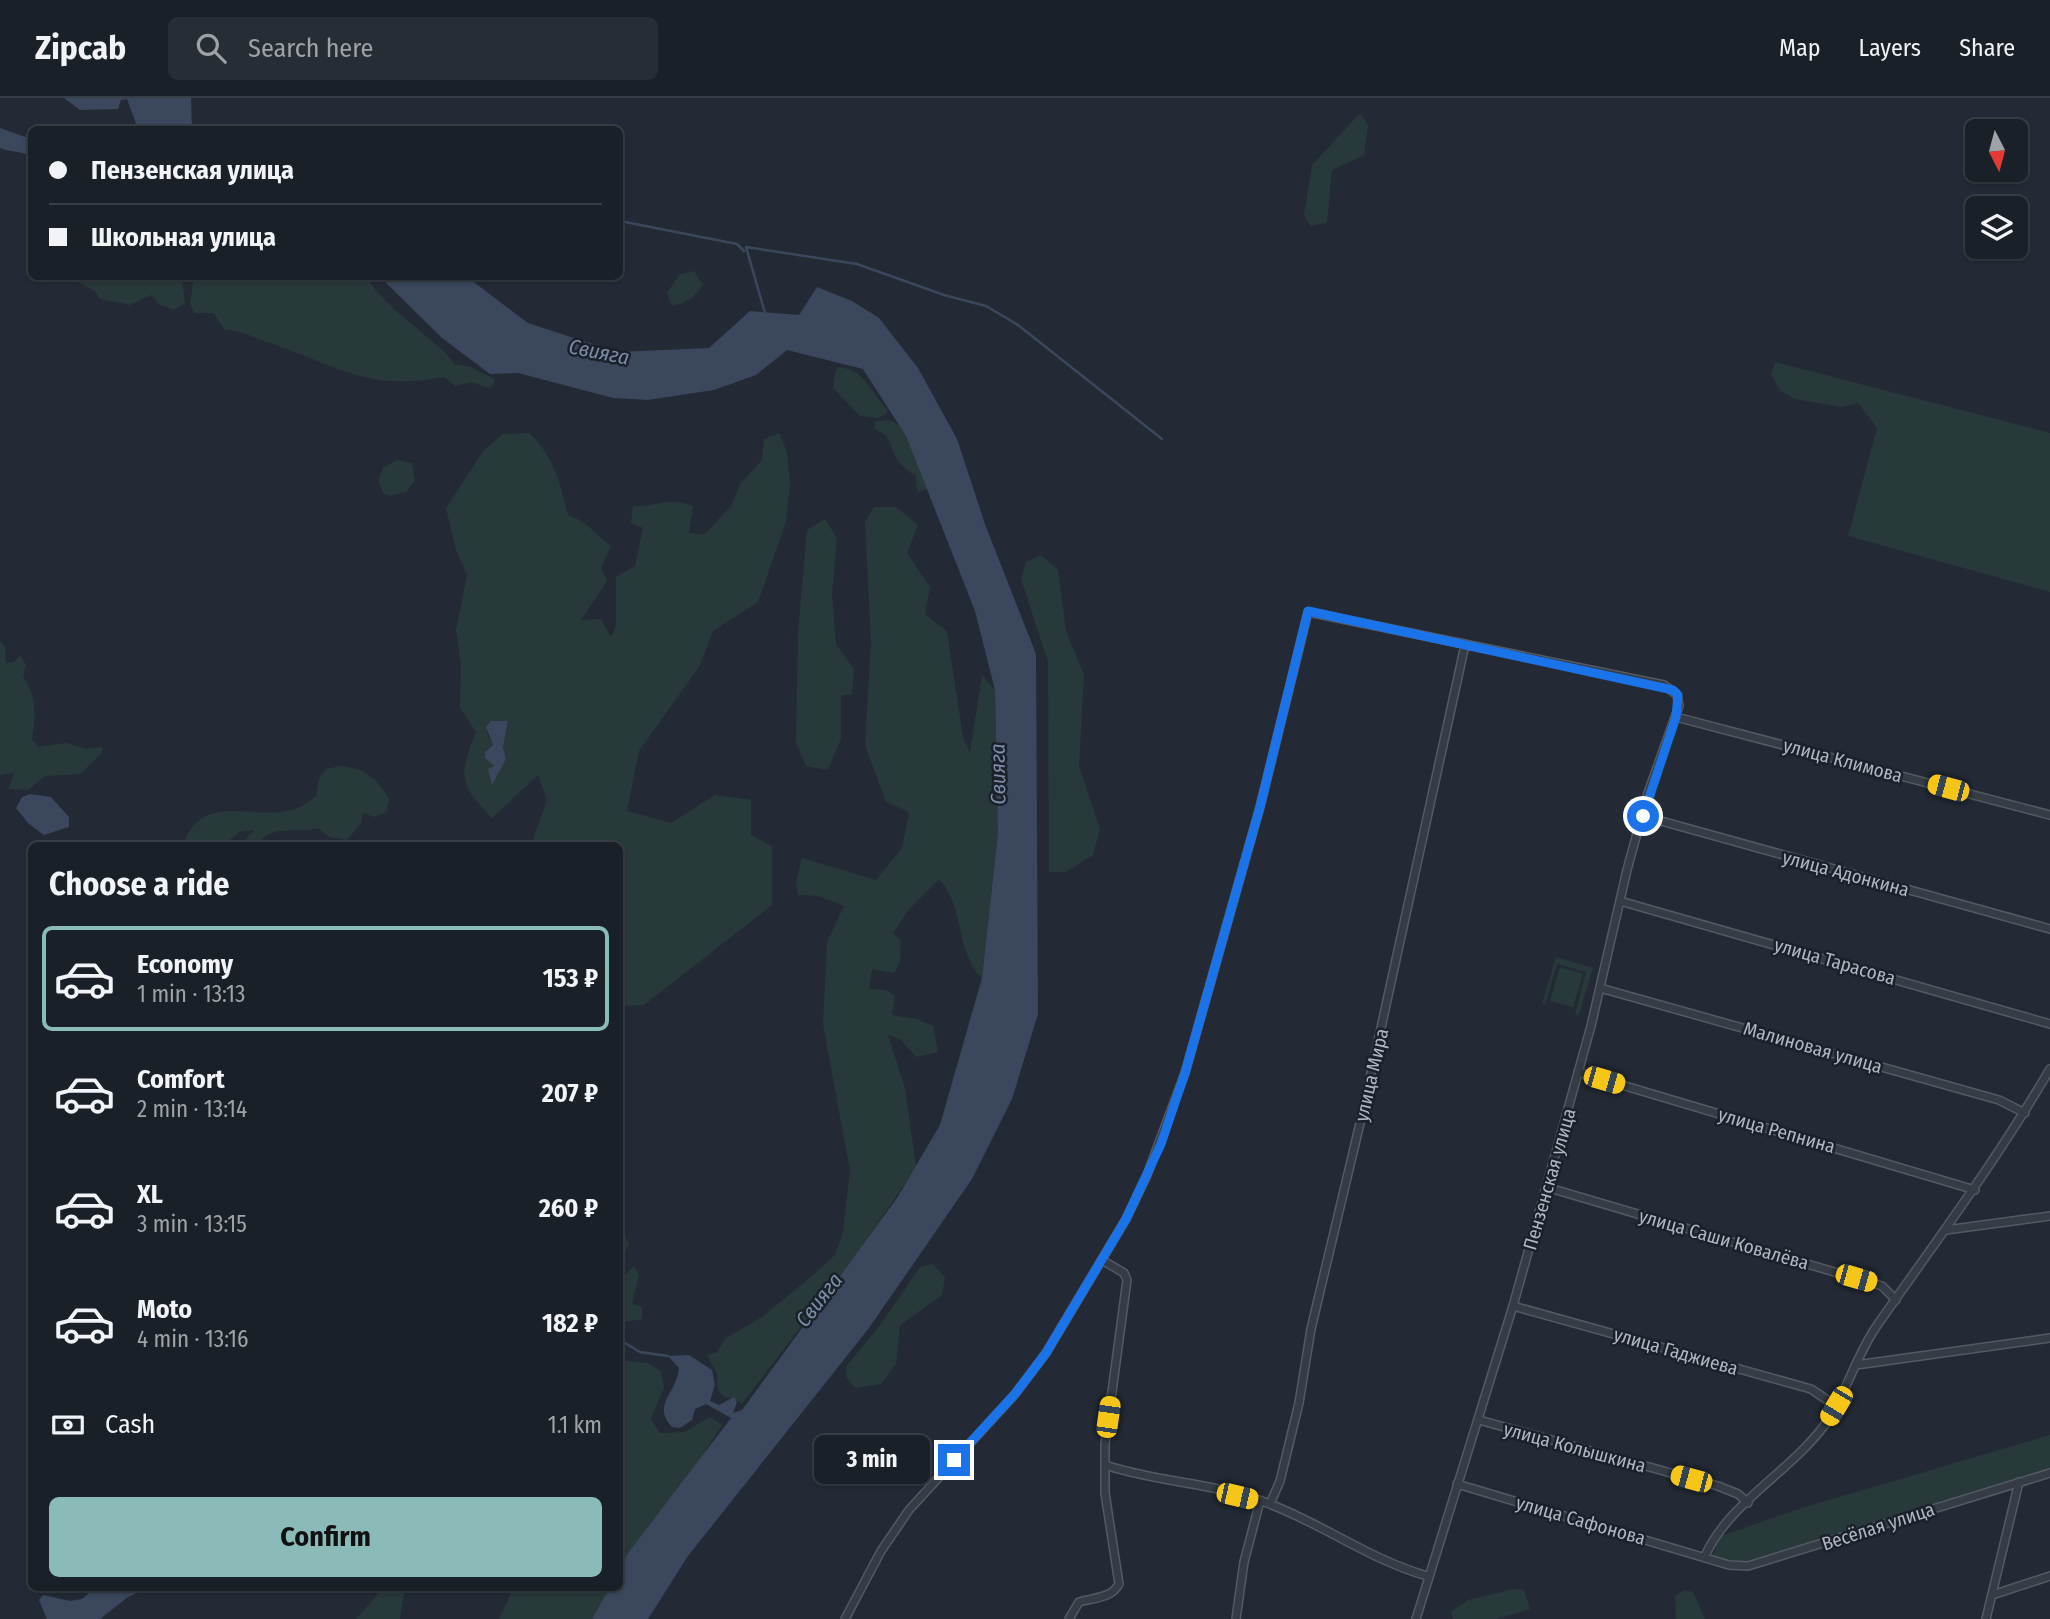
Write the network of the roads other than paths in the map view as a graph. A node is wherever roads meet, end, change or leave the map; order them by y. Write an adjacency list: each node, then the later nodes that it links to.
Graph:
1 (1465, 645): 2 (street, Пензенская улица); 16 (street); 29 (street, улица Мира)
2 (1676, 717): 3 (street, улица Климова); 4 (street, Пензенская улица)
3 (2050, 815)
4 (1643, 816): 5 (street, Пензенская улица); 6 (street, улица Адонкина)
5 (1619, 901): 7 (street, Пензенская улица); 8 (street, улица Тарасова)
6 (2050, 929)
7 (1600, 988): 10 (street, Пензенская улица); 11 (street, Малиновая улица)
8 (2050, 1024)
9 (2050, 1069): 11 (street)
10 (1578, 1072): 12 (street, Пензенская улица); 13 (street, улица Репнина)
11 (2025, 1113): 13 (street)
12 (1546, 1187): 17 (street, улица Саши Ковалёва); 18 (street, Пензенская улица)
13 (1975, 1189): 15 (street)
14 (2050, 1216): 15 (street)
15 (1946, 1230): 17 (street)
16 (1102, 1260): 23 (street); 34 (street)
17 (1896, 1300): 20 (street)
18 (1513, 1306): 21 (street, улица Гаджиева); 22 (street, Пензенская улица)
19 (2050, 1338): 20 (street)
20 (1856, 1365): 21 (street)
21 (1836, 1406): 28 (street)
22 (1479, 1420): 26 (street, Пензенская улица); 28 (street, улица Колышкина)
23 (1105, 1465): 27 (street); 35 (street)
24 (2050, 1473): 25 (street, Весёлая улица)
25 (2019, 1482): 30 (street, Весёлая улица); 33 (street)
26 (1457, 1484): 30 (street, улица Сафонова); 31 (street, Пензенская улица)
27 (1260, 1501): 29 (street); 36 (street)
28 (1748, 1503): 30 (street)
29 (1270, 1504): 31 (street)
30 (1705, 1556)
31 (1427, 1576): 37 (street, Пензенская улица)
32 (2050, 1577): 33 (street)
33 (1992, 1595): 38 (street)
34 (845, 1619)
35 (1069, 1619)
36 (1236, 1619)
37 (1416, 1619)
38 (1986, 1619)

